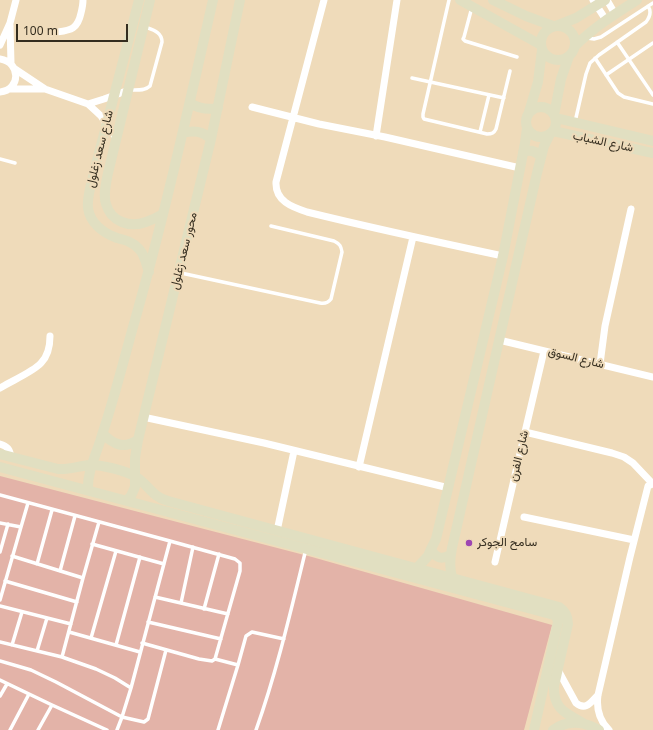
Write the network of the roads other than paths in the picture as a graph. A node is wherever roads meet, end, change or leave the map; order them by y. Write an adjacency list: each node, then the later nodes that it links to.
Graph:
1 (16, 0): 19 (street)
2 (83, 0): 22 (street)
3 (139, 0): 43 (main road, شارع سعد زغلول)
4 (150, 0): 21 (main road, شارع سعد زغلول)
5 (213, 0): 48 (main road)
6 (240, 0): 52 (main road, محور سعد زغلول)
7 (324, 0): 55 (street)
8 (397, 0): 62 (street)
9 (449, 0): 38 (lane)
10 (460, 0): 15 (main road)
11 (492, 0): 20 (main road)
12 (637, 0): 17 (main road)
13 (600, 1): 17 (street); 18 (street); 20 (main road)
14 (653, 3): 16 (lane)
15 (472, 6): 28 (main road); 30 (lane)
16 (648, 6): 23 (lane); 24 (lane)
17 (616, 14): 18 (main road)
18 (606, 20): 23 (main road)
19 (10, 23): 26 (street); 34 (street)
20 (555, 26): 27 (main road); 28 (main road)
21 (144, 27): 41 (main road, شارع سعد زغلول); 41 (lane)
22 (51, 33)
23 (584, 37): 27 (main road)
24 (618, 42): 31 (lane); 33 (lane)
25 (653, 43): 33 (lane)
26 (0, 45)
27 (575, 46): 29 (main road)
28 (542, 47): 29 (main road); 53 (main road)
29 (569, 56): 54 (main road)
30 (517, 57)
31 (595, 58): 36 (lane); 56 (lane)
32 (0, 59): 34 (street)
33 (630, 59): 36 (lane); 45 (lane)
34 (13, 66): 39 (street); 40 (street)
35 (510, 71): 46 (lane)
36 (606, 74): 49 (lane)
37 (412, 78): 38 (lane)
38 (430, 82): 44 (lane); 59 (lane)
39 (9, 89): 40 (street); 42 (street); 47 (street)
40 (45, 89): 50 (street)
41 (129, 90): 43 (street); 63 (main road, شارع سعد زغلول)
42 (0, 92)
43 (114, 95): 50 (street); 57 (main road, شارع سعد زغلول)
44 (488, 95): 46 (lane); 59 (lane)
45 (653, 95)
46 (504, 98): 59 (lane)
47 (0, 100)
48 (190, 103): 52 (main road); 60 (main road)
49 (653, 103)
50 (88, 104): 57 (street)
51 (252, 107): 55 (street)
52 (218, 108): 64 (main road, محور سعد زغلول)
53 (529, 112): 54 (main road); 58 (main road)
54 (555, 116): 56 (main road, شارع الشباب); 61 (main road)
55 (293, 118): 62 (street); 75 (street)
56 (575, 123): 65 (main road, شارع الشباب)
57 (107, 124): 63 (street); 77 (main road, شارع سعد زغلول)
58 (527, 128): 61 (main road); 66 (main road)
59 (480, 132)
60 (183, 133): 64 (main road); 73 (main road)
61 (551, 133): 67 (main road, شارع الشباب); 68 (main road)
62 (376, 136): 71 (street)
63 (116, 138): 73 (main road, شارع سعد زغلول)
64 (211, 138): 78 (main road, محور سعد زغلول)
65 (653, 141)
66 (523, 152): 68 (main road); 71 (main road)
67 (653, 153)
68 (541, 157): 80 (main road)
69 (0, 159): 70 (lane)
70 (15, 162)
71 (520, 168): 76 (main road)
72 (631, 209): 82 (street)
73 (163, 214): 77 (main road)
74 (271, 226): 78 (lane)
75 (413, 237): 76 (street); 95 (street)
76 (503, 256): 98 (main road)
77 (149, 272): 87 (main road)
78 (179, 273): 85 (main road, محور سعد زغلول)
79 (50, 336): 84 (street)
80 (499, 340): 81 (street, شارع السوق); 120 (main road)
81 (544, 351): 82 (street, شارع السوق); 86 (street, شارع الفرن)
82 (600, 364): 83 (street, شارع السوق)
83 (653, 377)
84 (0, 388)
85 (143, 417): 88 (main road, محور سعد زغلول); 90 (street)
86 (525, 432): 97 (street); 123 (street, شارع الفرن)
87 (103, 434): 88 (main road); 93 (main road)
88 (138, 440): 96 (main road, محور سعد زغلول)
89 (0, 444): 92 (street)
90 (294, 451): 95 (street); 110 (street)
91 (0, 454): 92 (main road)
92 (11, 457): 93 (main road)
93 (92, 465): 96 (main road); 99 (main road)
94 (0, 467): 99 (main road)
95 (360, 467): 98 (street)
96 (135, 476): 101 (main road, محور سعد زغلول); 110 (main road)
97 (653, 484): 111 (street)
98 (449, 488): 116 (main road)
99 (88, 490): 101 (main road)
100 (0, 495): 102 (lane)
101 (127, 500): 115 (main road)
102 (28, 503): 103 (lane); 109 (lane)
103 (52, 510): 104 (lane); 124 (lane)
104 (75, 516): 106 (lane); 127 (lane)
105 (524, 517): 111 (street)
106 (99, 522): 112 (lane); 113 (lane)
107 (0, 523): 108 (lane)
108 (8, 524): 109 (lane); 118 (lane)
109 (21, 527): 121 (lane)
110 (277, 530): 126 (main road)
111 (634, 540): 162 (street)
112 (170, 541): 114 (lane); 125 (lane)
113 (92, 544): 117 (lane); 128 (lane)
114 (193, 547): 119 (lane); 134 (lane)
115 (307, 548): 144 (lane); 173 (main road)
116 (432, 549): 120 (main road); 126 (main road)
117 (116, 551): 122 (lane); 143 (lane)
118 (0, 552)
119 (218, 554): 136 (lane); 138 (lane)
120 (450, 555): 129 (main road)
121 (12, 556): 124 (lane); 130 (lane)
122 (140, 558): 125 (lane); 149 (lane)
123 (495, 562)
124 (37, 564): 127 (lane)
125 (164, 564): 131 (lane)
126 (417, 568): 129 (main road)
127 (60, 570): 128 (lane)
128 (83, 578): 133 (lane)
129 (452, 578): 157 (main road)
130 (5, 581): 132 (lane); 133 (lane)
131 (155, 597): 134 (lane); 140 (lane)
132 (0, 600)
133 (77, 602): 141 (lane)
134 (181, 603): 136 (lane)
135 (0, 606): 137 (lane)
136 (204, 609): 138 (lane)
137 (22, 612): 139 (lane); 148 (lane)
138 (228, 614): 145 (lane)
139 (46, 618): 141 (lane); 151 (lane)
140 (148, 622): 145 (lane); 147 (lane)
141 (71, 624): 142 (lane)
142 (69, 632): 143 (lane); 153 (lane)
143 (92, 638): 149 (lane)
144 (284, 639): 156 (lane); 172 (lane)
145 (221, 640): 154 (lane)
146 (0, 642): 148 (lane)
147 (142, 644): 150 (lane); 152 (lane)
148 (12, 645): 151 (lane)
149 (116, 645): 152 (lane)
150 (166, 650): 154 (lane); 165 (lane)
151 (37, 651): 153 (lane)
152 (140, 652): 160 (lane)
153 (62, 657): 160 (lane)
154 (215, 659): 156 (lane)
155 (0, 661): 165 (lane)
156 (238, 665): 171 (lane)
157 (558, 670): 162 (street); 166 (main road)
158 (0, 680): 159 (lane)
159 (7, 684): 161 (lane); 163 (lane)
160 (131, 688): 165 (lane)
161 (29, 694): 164 (lane); 167 (lane)
162 (598, 695): 176 (street)
163 (0, 696)
164 (52, 705): 168 (lane); 169 (lane)
165 (122, 717): 170 (lane)
166 (583, 723): 174 (main road); 175 (main road)
167 (10, 730)
168 (39, 730)
169 (106, 730)
170 (117, 730)
171 (218, 730)
172 (256, 730)
173 (534, 730)
174 (553, 730)
175 (599, 730)
176 (609, 730)

